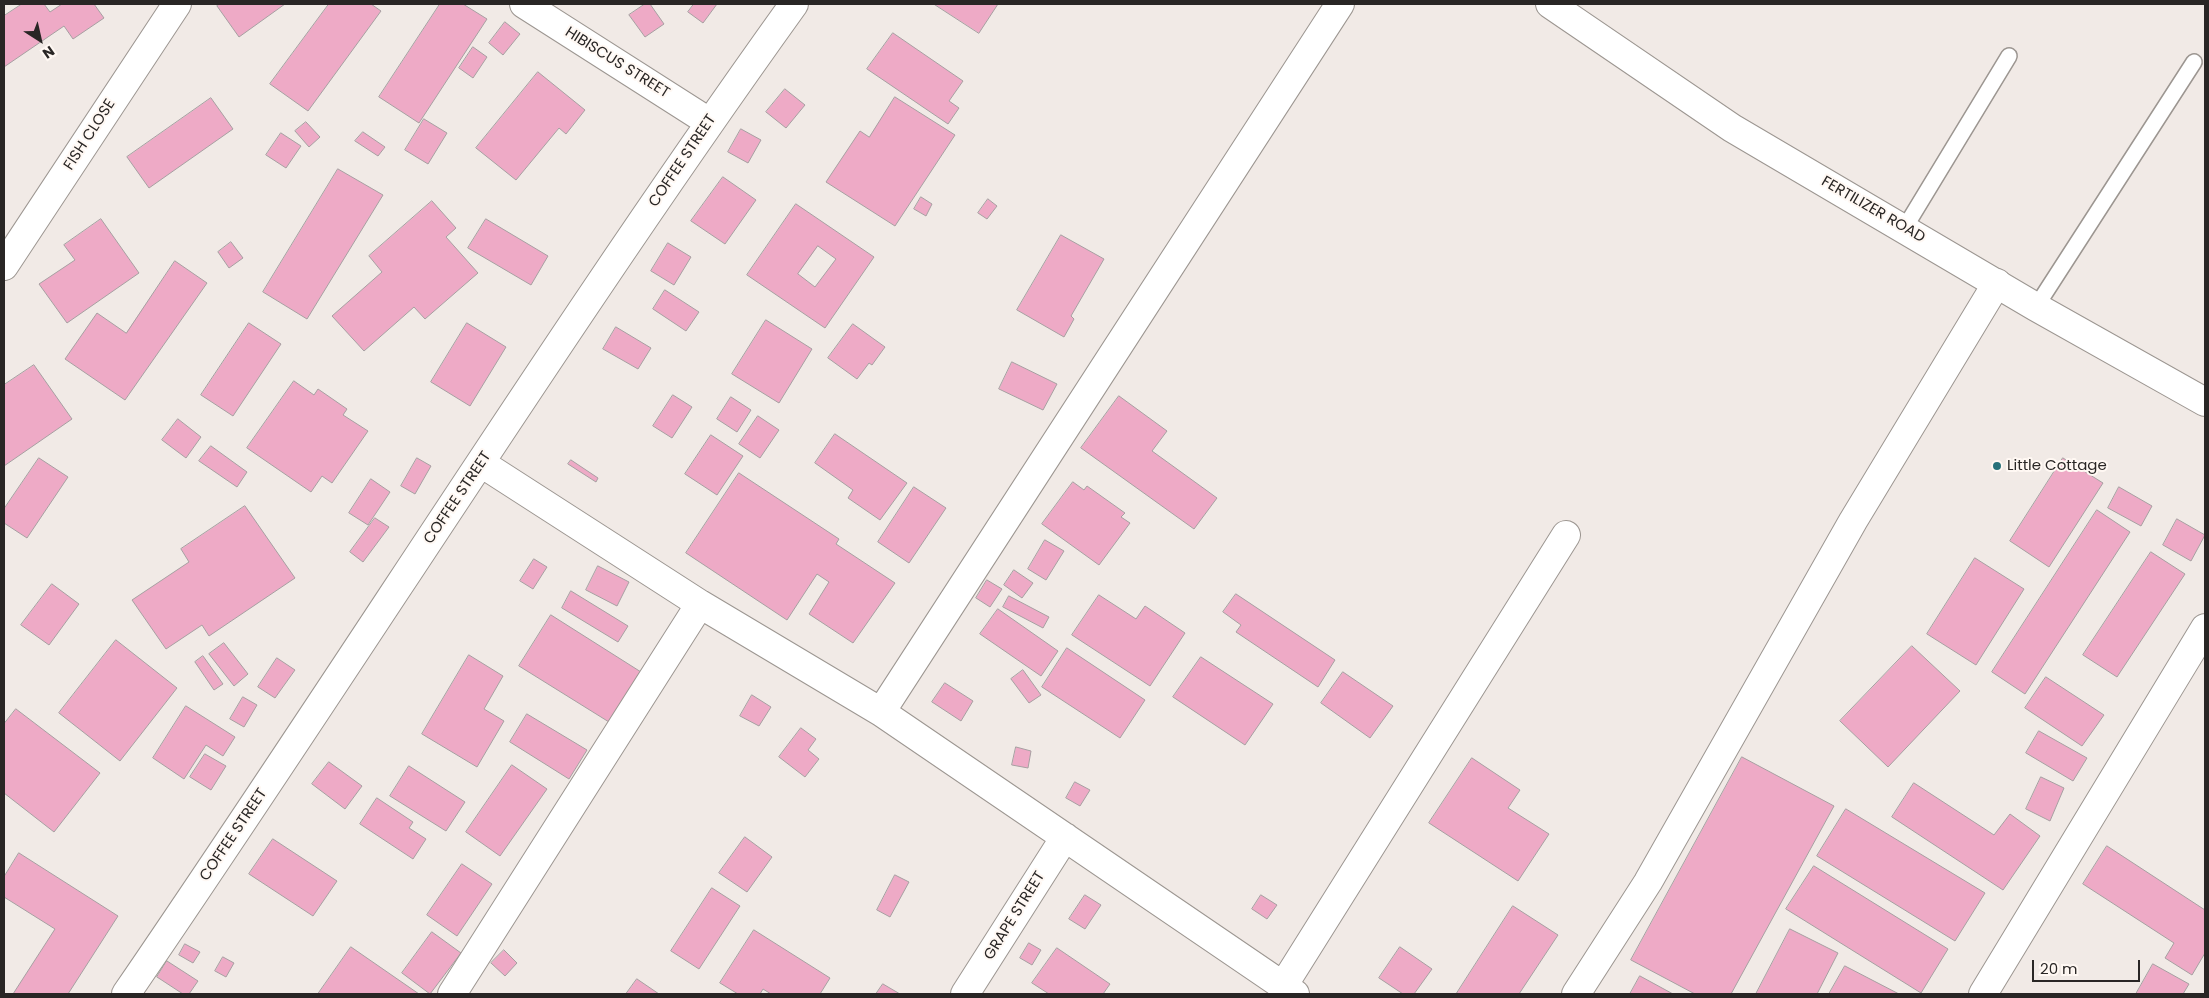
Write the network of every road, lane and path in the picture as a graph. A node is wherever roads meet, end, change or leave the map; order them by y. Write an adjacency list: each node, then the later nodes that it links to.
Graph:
1 (177, 4): 10 (street, FISH CLOSE)
2 (524, 4): 8 (street, HIBISCUS STREET)
3 (794, 4): 8 (street, COFFEE STREET)
4 (1340, 4): 18 (street)
5 (1550, 4): 9 (street, FERTILIZER ROAD)
6 (2009, 56): 9 (lane)
7 (2194, 62): 12 (lane)
8 (709, 122): 14 (street, COFFEE STREET)
9 (1904, 229): 11 (street, FERTILIZER ROAD)
10 (4, 266)
11 (1997, 283): 12 (street, FERTILIZER ROAD); 24 (street)
12 (2036, 306): 13 (street, FERTILIZER ROAD)
13 (2205, 402)
14 (481, 463): 16 (street); 21 (street, COFFEE STREET)
15 (1566, 535): 20 (street)
16 (700, 604): 18 (street); 22 (street)
17 (2205, 628): 25 (street)
18 (881, 712): 19 (street)
19 (1065, 837): 20 (street); 23 (street, GRAPE STREET)
20 (1289, 990)
21 (126, 994)
22 (452, 994)
23 (964, 994)
24 (1576, 994)
25 (1983, 994)

